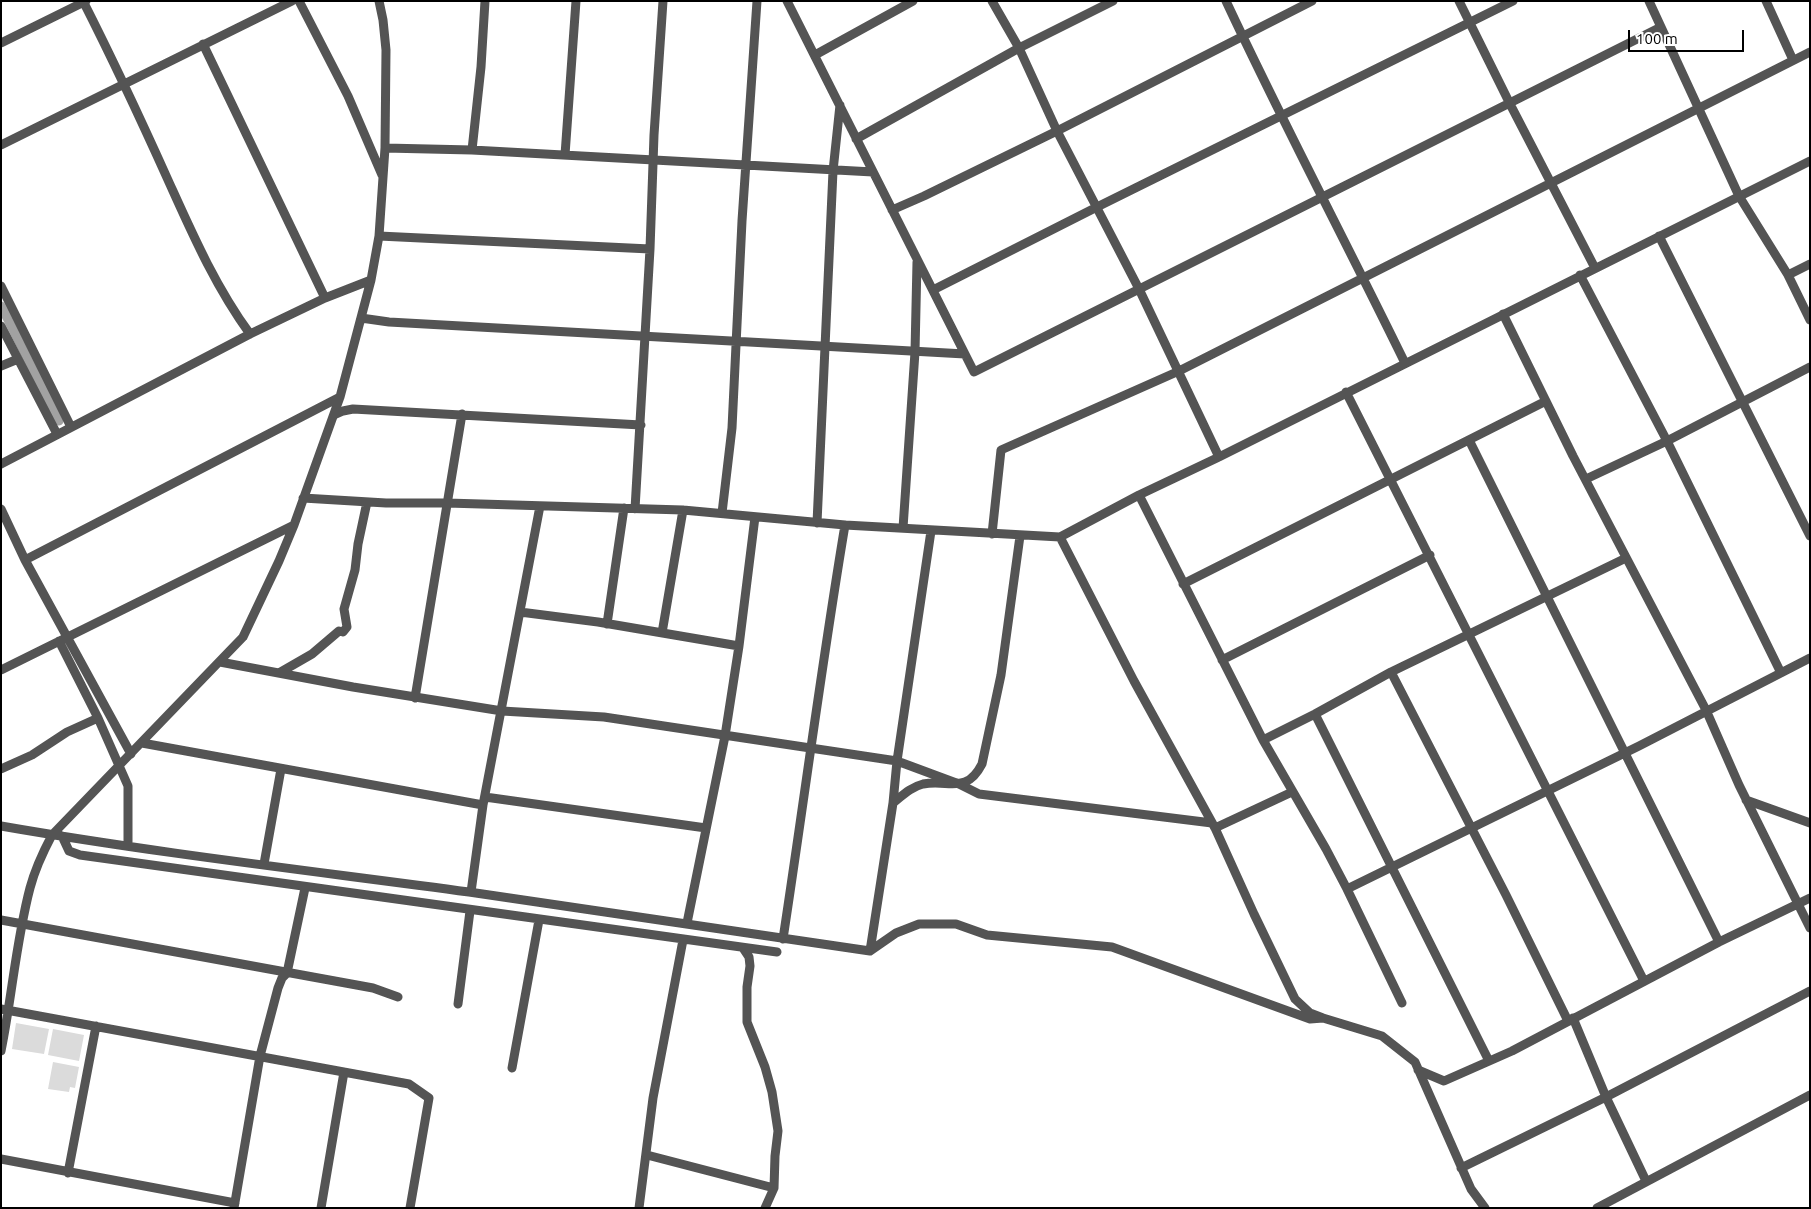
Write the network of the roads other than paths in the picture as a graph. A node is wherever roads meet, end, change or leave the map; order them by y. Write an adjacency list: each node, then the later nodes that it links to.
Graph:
1 (292, 1): 23 (street)
2 (299, 1): 44 (street)
3 (379, 1): 36 (street)
4 (485, 1): 37 (street)
5 (576, 1): 38 (street)
6 (664, 1): 40 (street)
7 (757, 1): 41 (street)
8 (787, 1): 26 (street)
9 (913, 1): 26 (street)
10 (992, 1): 24 (street)
11 (1113, 1): 24 (street)
12 (1226, 1): 21 (street)
13 (1312, 1): 21 (street)
14 (1459, 1): 19 (street)
15 (1513, 1): 19 (street)
16 (1649, 1): 20 (street)
17 (1766, 1): 27 (street)
18 (84, 2): 22 (street); 28 (street)
19 (1470, 23): 29 (street); 32 (street)
20 (1661, 27): 29 (street); 31 (street)
21 (1243, 38): 32 (street); 33 (street)
22 (1, 43)
23 (203, 44): 28 (street); 63 (street)
24 (1018, 48): 33 (street); 34 (street)
25 (1810, 52): 27 (street)
26 (815, 55): 30 (street)
27 (1793, 60): 31 (street)
28 (124, 84): 35 (street); 68 (street)
29 (1510, 104): 45 (street); 47 (street)
30 (840, 105): 34 (street); 42 (street)
31 (1699, 109): 45 (street); 46 (street)
32 (1281, 116): 47 (street); 48 (street)
33 (1057, 131): 48 (street); 49 (street)
34 (856, 139): 43 (street)
35 (1, 145)
36 (384, 148): 37 (street); 44 (street)
37 (472, 150): 38 (street)
38 (566, 155): 40 (street)
39 (1810, 160): 46 (street)
40 (652, 161): 41 (street); 52 (street)
41 (747, 165): 42 (street); 70 (street)
42 (833, 171): 43 (street); 71 (street)
43 (874, 172): 49 (street)
44 (383, 179): 50 (street)
45 (1551, 183): 55 (street); 58 (street)
46 (1739, 196): 51 (street); 57 (street)
47 (1322, 198): 58 (street); 61 (street)
48 (1097, 207): 61 (street); 62 (street)
49 (892, 210): 53 (street)
50 (379, 236): 52 (street); 59 (street)
51 (1658, 236): 55 (street); 82 (street)
52 (650, 249): 69 (street)
53 (917, 259): 62 (street); 72 (street)
54 (1810, 264): 57 (street)
55 (1595, 268): 56 (street)
56 (1580, 275): 64 (street); 89 (street)
57 (1788, 275): 66 (street)
58 (1364, 277): 75 (street); 78 (street)
59 (371, 280): 63 (street); 65 (street)
60 (1, 286): 86 (street)
61 (1139, 289): 73 (street); 78 (street)
62 (933, 290): 73 (street)
63 (325, 298): 68 (street)
64 (1503, 314): 75 (street); 81 (street)
65 (361, 318): 69 (street); 80 (street)
66 (1810, 320)
67 (1, 326): 74 (street)
68 (250, 334): 86 (street)
69 (645, 336): 70 (street); 85 (street)
70 (736, 341): 71 (street); 103 (street)
71 (824, 347): 72 (street); 105 (street)
72 (914, 352): 73 (street); 108 (street)
73 (965, 354)
74 (18, 359): 76 (street); 87 (street)
75 (1405, 363): 79 (street)
76 (1, 366)
77 (1810, 366): 82 (street)
78 (1179, 371): 90 (street); 110 (street)
79 (1346, 392): 90 (street); 92 (street)
80 (340, 397): 84 (street); 116 (street)
81 (1546, 401): 88 (street); 93 (street)
82 (1743, 402): 89 (street); 112 (street)
83 (462, 414): 84 (street); 85 (street); 97 (street)
84 (334, 415): 95 (street)
85 (641, 425): 101 (street)
86 (71, 427): 87 (street)
87 (57, 434): 91 (street)
88 (1469, 440): 92 (street); 118 (street)
89 (1667, 441): 93 (street); 131 (street)
90 (1219, 458): 94 (street)
91 (1, 464)
92 (1391, 478): 114 (street); 117 (street)
93 (1586, 479): 115 (street)
94 (1139, 494): 113 (street); 117 (street)
95 (303, 498): 96 (street); 106 (street)
96 (367, 502): 97 (street); 130 (street)
97 (447, 503): 98 (street); 132 (street)
98 (540, 506): 99 (street); 119 (street)
99 (624, 508): 101 (street); 120 (street)
100 (1, 509): 116 (street)
101 (635, 509): 102 (street)
102 (683, 510): 103 (street); 121 (street)
103 (722, 513): 104 (street)
104 (755, 517): 105 (street); 124 (street)
105 (817, 522): 107 (street)
106 (294, 525): 123 (street); 127 (street)
107 (845, 525): 108 (street); 140 (street)
108 (903, 528): 109 (street)
109 (931, 531): 110 (street); 143 (street)
110 (992, 534): 111 (street)
111 (1020, 536): 113 (street); 147 (street)
112 (1810, 536)
113 (1060, 537): 155 (street)
114 (1430, 555): 122 (street); 126 (street)
115 (1626, 558): 118 (street); 134 (street)
116 (25, 560): 123 (street)
117 (1183, 584): 126 (street)
118 (1546, 596): 122 (street); 141 (street)
119 (520, 612): 120 (street); 133 (street)
120 (607, 624): 121 (street)
121 (662, 633): 124 (street)
122 (1470, 634): 129 (street); 148 (street)
123 (64, 639): 128 (street); 136 (street); 142 (street)
124 (739, 646): 137 (street)
125 (1810, 658): 131 (street)
126 (1222, 660): 138 (street)
127 (220, 662): 130 (street); 139 (street)
128 (1, 670)
129 (1391, 672): 135 (street); 156 (street)
130 (279, 673): 132 (street)
131 (1781, 673): 134 (street)
132 (415, 698): 133 (street)
133 (502, 710): 137 (street); 151 (street)
134 (1706, 710): 141 (street); 150 (street)
135 (1315, 714): 138 (street); 162 (street)
136 (98, 718): 144 (street); 145 (street)
137 (725, 736): 140 (street); 157 (street)
138 (1263, 740): 149 (street)
139 (142, 743): 142 (street); 146 (street)
140 (812, 748): 143 (street); 174 (street)
141 (1626, 752): 148 (street); 176 (street)
142 (131, 754): 144 (street)
143 (896, 761): 147 (street); 152 (street)
144 (119, 766): 158 (street); 160 (street)
145 (1, 769)
146 (281, 769): 151 (street); 161 (street)
147 (959, 784): 152 (street); 155 (street)
148 (1547, 791): 156 (street); 181 (street)
149 (1292, 792): 155 (street); 164 (street)
150 (1746, 800): 153 (street); 167 (street)
151 (484, 801): 157 (street); 165 (street)
152 (893, 803): 178 (street)
153 (1810, 823)
154 (1, 826): 158 (street)
155 (1214, 826): 187 (street)
156 (1471, 827): 162 (street); 188 (street)
157 (706, 828): 171 (street)
158 (52, 835): 159 (street); 172 (street)
159 (62, 836): 160 (street); 163 (street)
160 (128, 846): 161 (street)
161 (264, 864): 165 (street)
162 (1394, 868): 164 (street); 192 (street)
163 (305, 888): 168 (street); 180 (street)
164 (1347, 889): 184 (street)
165 (471, 892): 171 (street)
166 (1810, 898): 167 (street)
167 (1797, 904): 173 (street); 176 (street)
168 (470, 911): 170 (street); 185 (street)
169 (1, 920): 172 (street)
170 (539, 920): 175 (street); 193 (street)
171 (687, 923): 174 (street)
172 (22, 924): 180 (street); 186 (street)
173 (1810, 928)
174 (783, 939): 178 (street)
175 (683, 940): 177 (street); 198 (street)
176 (1719, 942): 181 (street)
177 (743, 948): 179 (street); 203 (street)
178 (870, 951): 187 (street)
179 (777, 952)
180 (287, 973): 183 (street); 191 (street)
181 (1644, 981): 188 (street)
182 (1810, 992): 197 (street)
183 (398, 997)
184 (1402, 1003)
185 (458, 1004)
186 (5, 1010): 189 (street); 190 (street)
187 (1323, 1018): 194 (street)
188 (1571, 1019): 192 (street); 197 (street)
189 (96, 1026): 191 (street); 201 (street)
190 (1, 1051)
191 (260, 1056): 195 (street); 204 (street)
192 (1489, 1061): 194 (street)
193 (512, 1068)
194 (1418, 1070): 200 (street)
195 (344, 1072): 205 (street); 206 (street)
196 (1810, 1096): 202 (street)
197 (1606, 1097): 200 (street); 202 (street)
198 (647, 1155): 203 (street); 207 (street)
199 (1, 1159): 201 (street)
200 (1461, 1168): 209 (street)
201 (68, 1172): 204 (street)
202 (1646, 1181): 210 (street)
203 (774, 1188): 208 (street)
204 (234, 1205)
205 (321, 1208)
206 (410, 1208)
207 (640, 1208)
208 (765, 1208)
209 (1485, 1208)
210 (1597, 1208)

